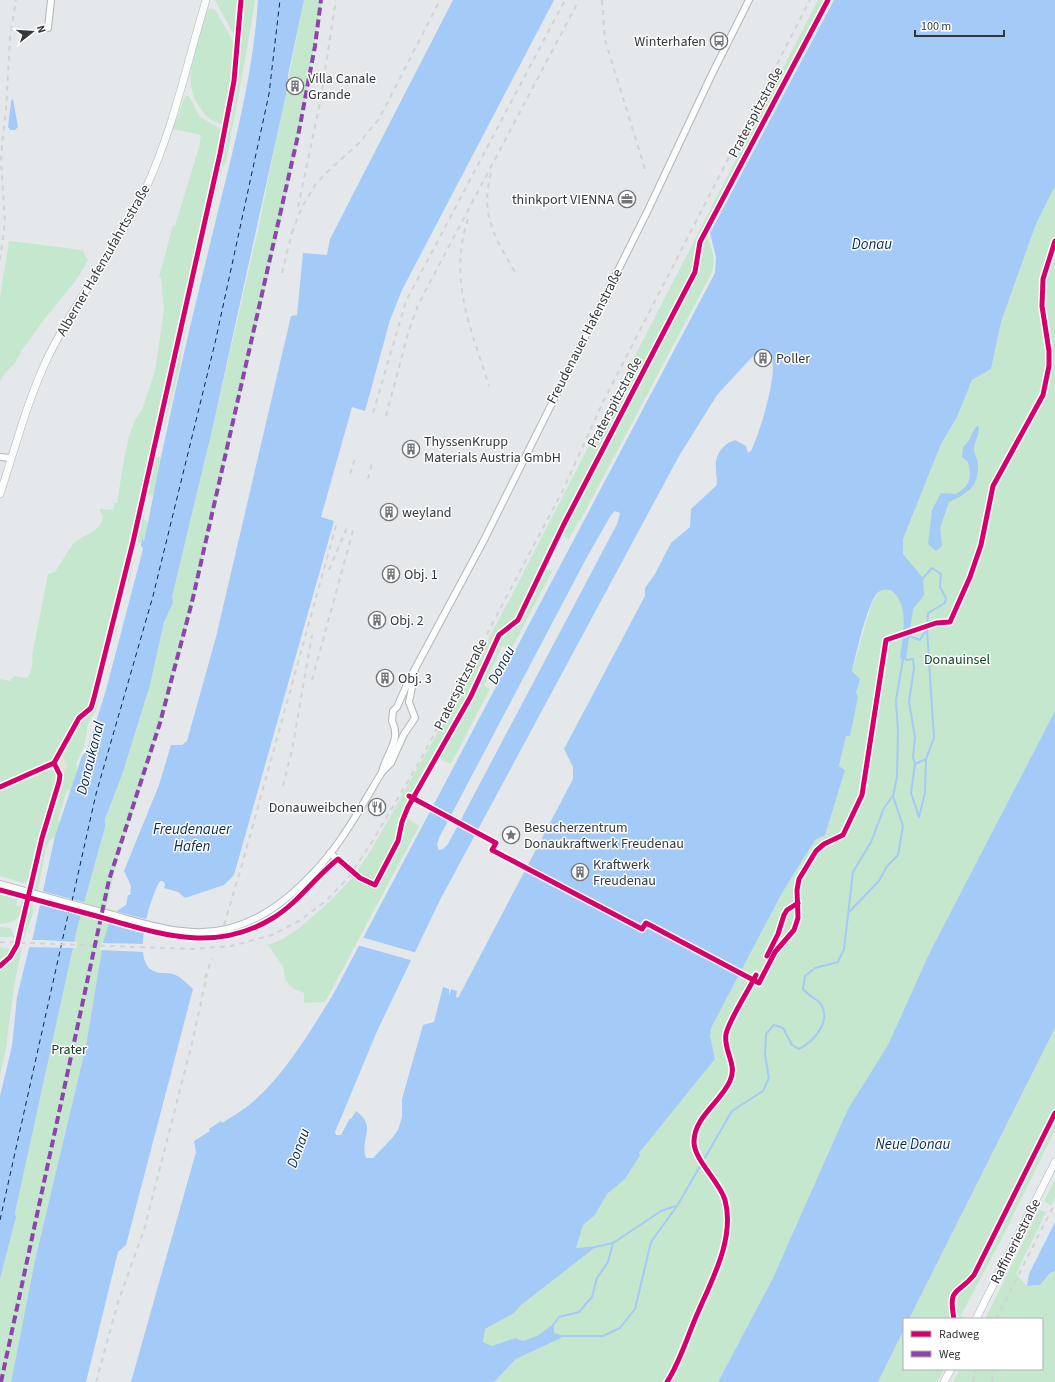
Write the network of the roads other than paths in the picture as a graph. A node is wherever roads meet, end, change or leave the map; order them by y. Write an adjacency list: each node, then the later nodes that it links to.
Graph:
1 (51, 0): 4 (street)
2 (206, 0): 6 (street, Alberner Hafenzufahrtsstraße)
3 (749, 0): 8 (street, Freudenauer Hafenstraße)
4 (48, 28)
5 (0, 457): 6 (street)
6 (11, 458): 7 (street, Alberner Hafenzufahrtsstraße)
7 (0, 494)
8 (415, 671): 9 (street, Freudenauer Hafenstraße); 10 (street, Freudenauer Hafenstraße)
9 (397, 707): 10 (street); 11 (street, Freudenauer Hafenstraße)
10 (411, 709): 12 (street, Freudenauer Hafenstraße)
11 (396, 726): 12 (street); 13 (street, Freudenauer Hafenstraße)
12 (408, 728): 13 (street, Freudenauer Hafenstraße)
13 (382, 772): 14 (street, Freudenauer Hafenstraße)
14 (330, 853): 15 (street, Freudenauer Hafenstraße); 16 (street)
15 (0, 884)
16 (375, 885)
17 (1055, 1162): 18 (street, Raffineriestraße)
18 (977, 1318)
19 (950, 1370): 20 (street)
20 (944, 1382)

